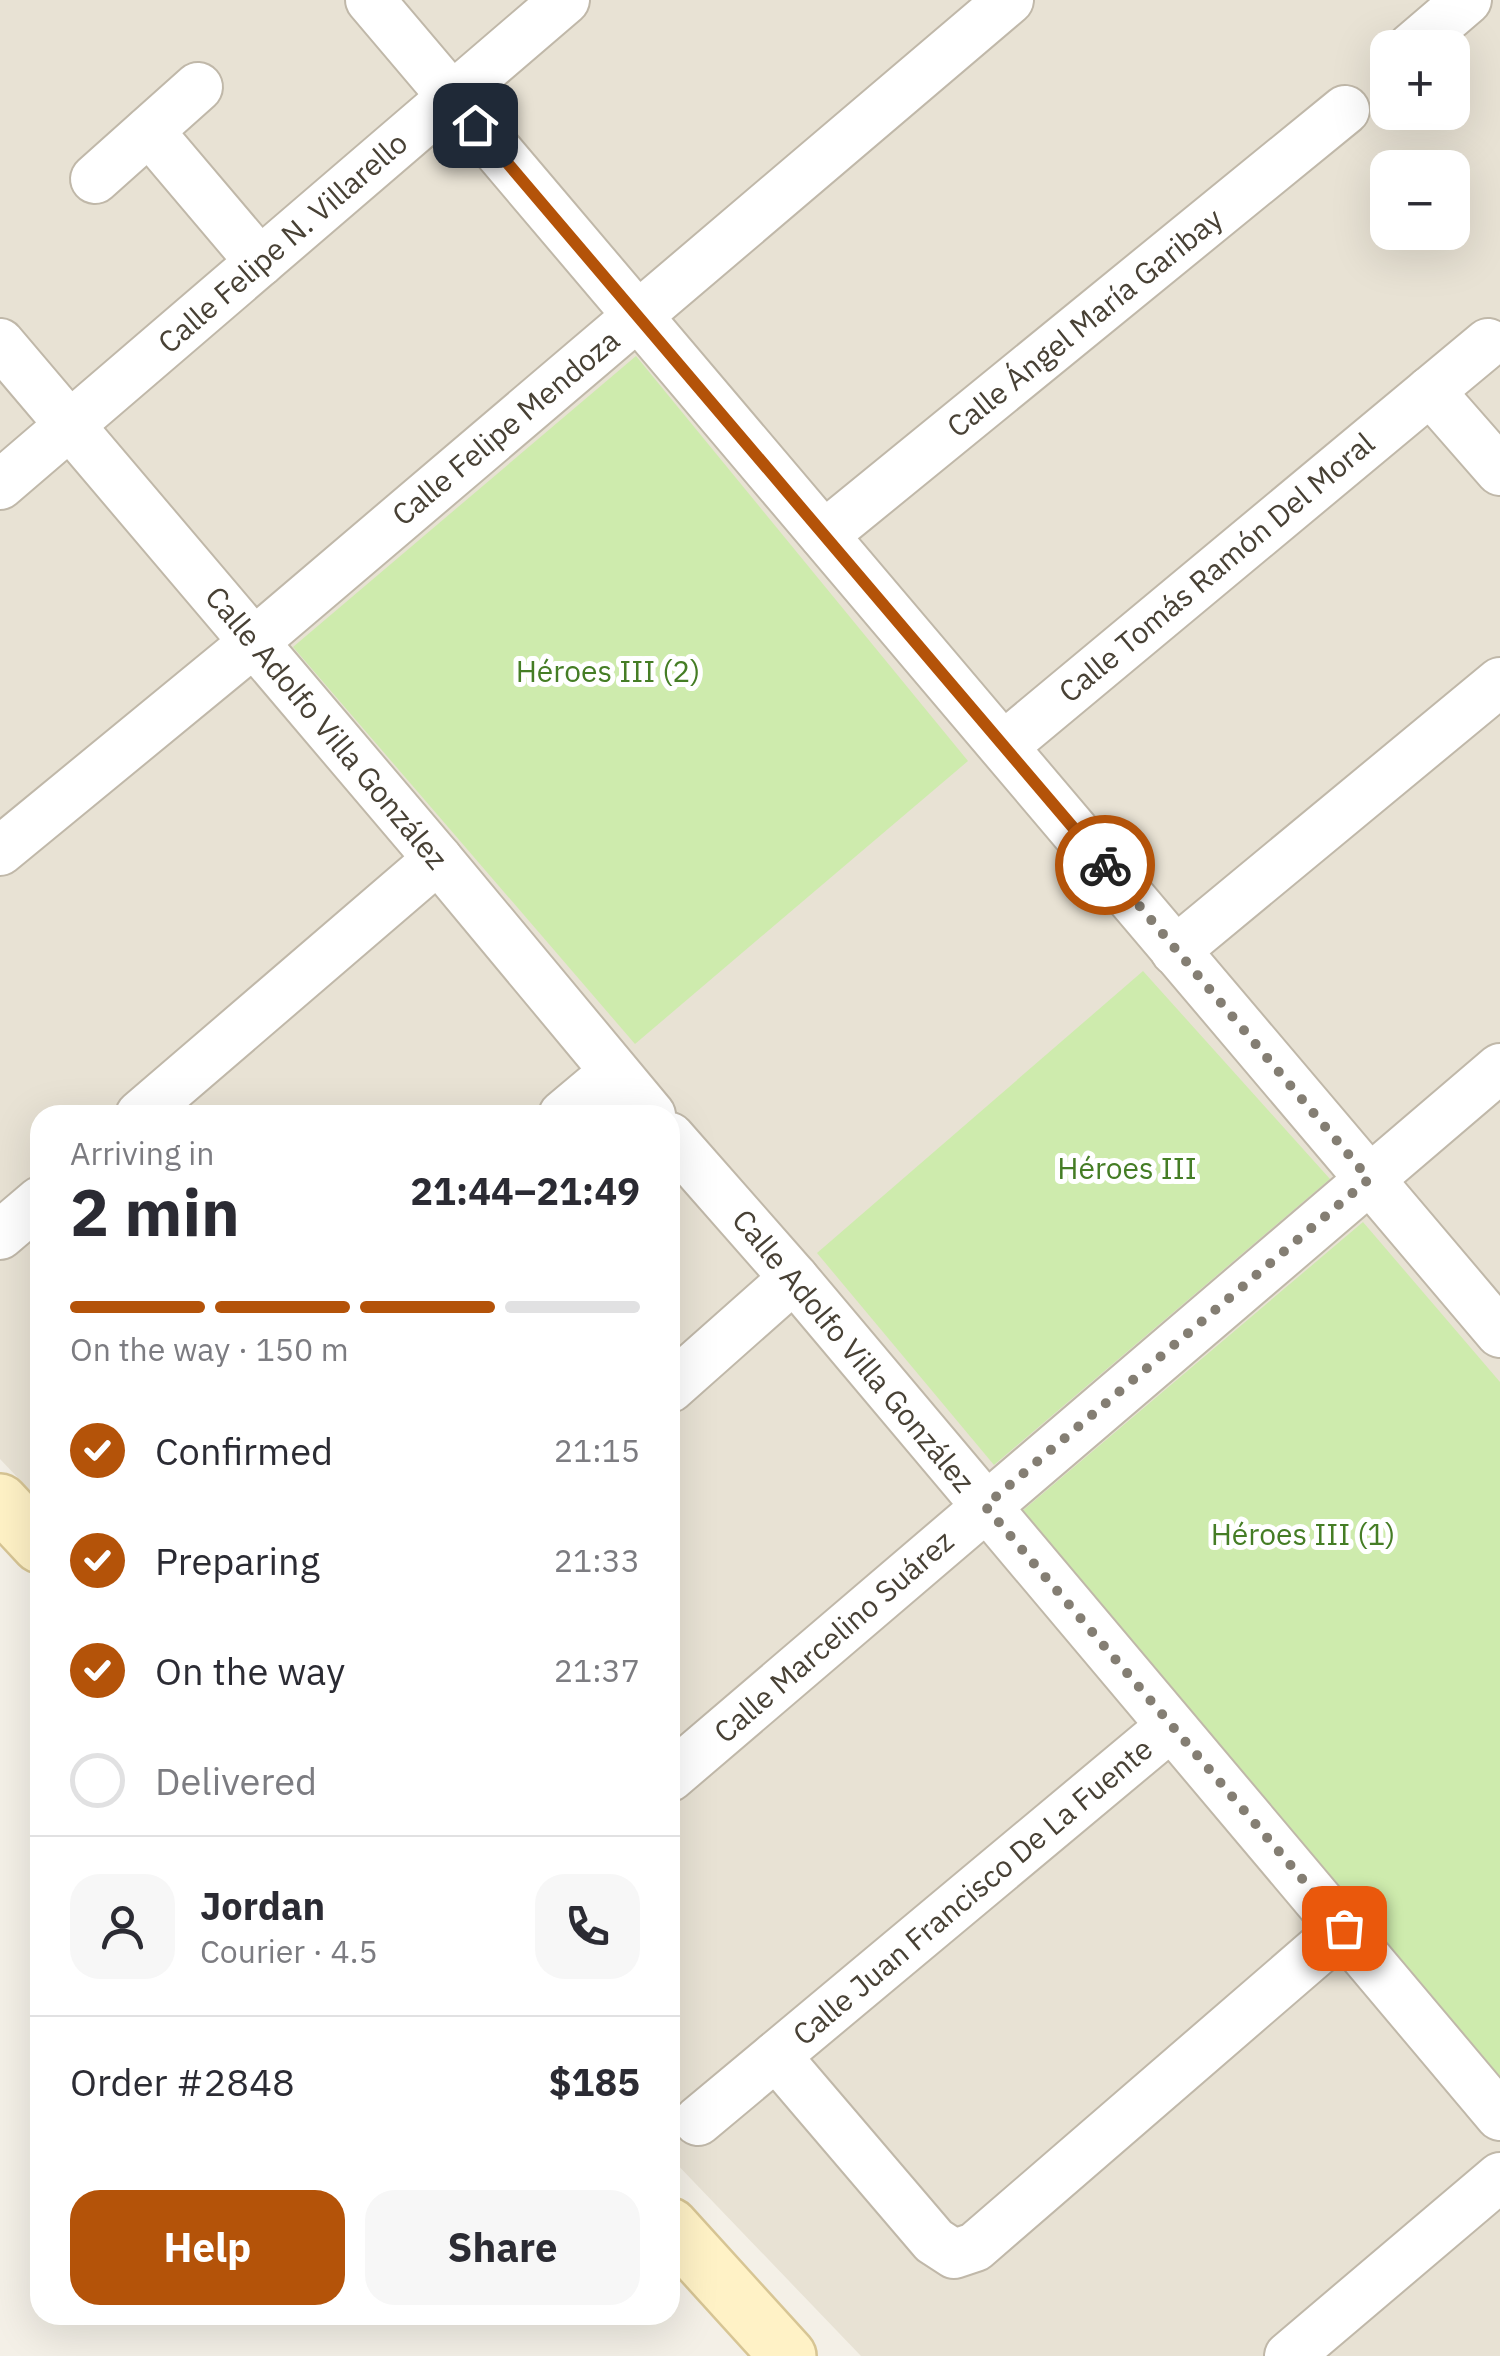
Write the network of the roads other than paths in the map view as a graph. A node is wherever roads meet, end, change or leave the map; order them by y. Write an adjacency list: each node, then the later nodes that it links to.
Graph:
1 (370, 0): 7 (street)
2 (565, 0): 7 (street, Calle Felipe N. Villarello)
3 (1009, 0): 12 (street, Calle Felipe Mendoza)
4 (1467, 0): 5 (street)
5 (1432, 30)
6 (198, 87): 9 (street)
7 (451, 98): 11 (street, Calle Felipe N. Villarello); 12 (street)
8 (1345, 110): 19 (street, Calle Ángel María Garibay)
9 (150, 131): 10 (street); 11 (street)
10 (95, 179)
11 (260, 262): 16 (street, Calle Felipe N. Villarello)
12 (639, 315): 19 (street); 20 (street, Calle Felipe Mendoza)
13 (0, 343): 16 (street, Calle Adolfo Villa González)
14 (1488, 343): 15 (street, Calle Tomás Ramón Del Moral)
15 (1430, 391): 17 (street); 22 (street, Calle Tomás Ramón Del Moral)
16 (71, 425): 18 (street, Calle Felipe N. Villarello); 20 (street, Calle Adolfo Villa González)
17 (1500, 471)
18 (0, 486)
19 (824, 535): 22 (street)
20 (252, 643): 23 (street, Calle Felipe Mendoza); 24 (street, Calle Adolfo Villa González)
21 (1500, 682): 25 (street)
22 (1005, 745): 25 (street)
23 (0, 851)
24 (438, 858): 27 (street, Calle Adolfo Villa González); 28 (street)
25 (1175, 950): 32 (street)
26 (1500, 1068): 32 (street, Calle Marcelino Suárez)
27 (613, 1072): 29 (street); 30 (street, Calle Adolfo Villa González)
28 (152, 1105)
29 (575, 1105)
30 (641, 1105)
31 (680, 1148): 35 (street, Calle Adolfo Villa González)
32 (1369, 1179): 36 (street); 39 (street, Calle Marcelino Suárez)
33 (30, 1210): 34 (street)
34 (0, 1235)
35 (794, 1278): 37 (street); 39 (street, Calle Adolfo Villa González)
36 (1500, 1332)
37 (680, 1379)
38 (0, 1502): 40 (main road)
39 (985, 1506): 41 (street, Calle Adolfo Villa González); 42 (street, Calle Marcelino Suárez)
40 (30, 1534)
41 (1170, 1728): 43 (street, Calle Adolfo Villa González); 44 (street, Calle Juan Francisco De La Fuente)
42 (680, 1768)
43 (1344, 1928): 44 (street, Calle Juan Francisco De La Fuente); 45 (street, Calle Adolfo Villa González)
44 (776, 2056): 46 (street, Calle Juan Francisco De La Fuente)
45 (1500, 2116)
46 (698, 2121)
47 (1500, 2177): 50 (street)
48 (680, 2237): 49 (main road)
49 (788, 2356)
50 (1289, 2356)

